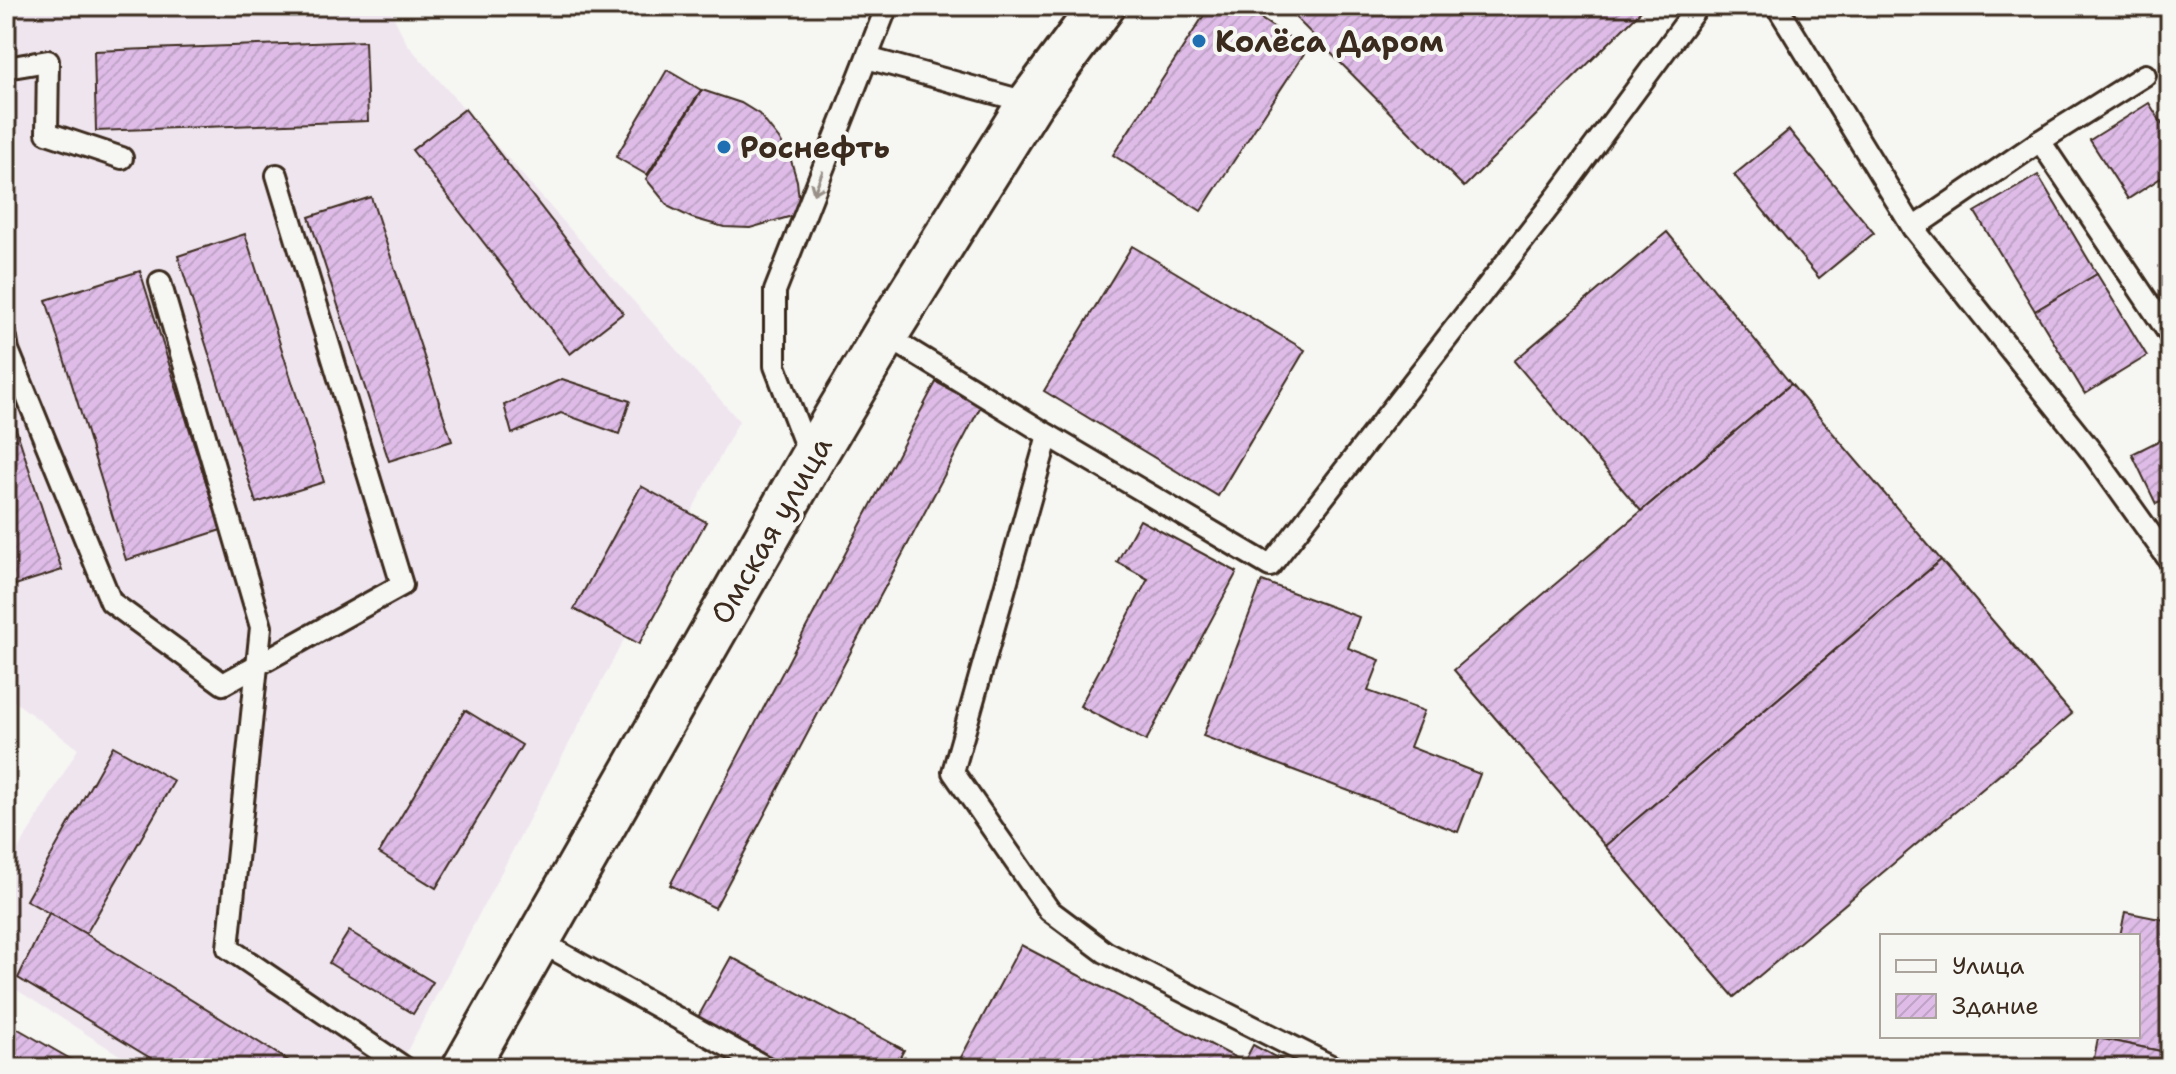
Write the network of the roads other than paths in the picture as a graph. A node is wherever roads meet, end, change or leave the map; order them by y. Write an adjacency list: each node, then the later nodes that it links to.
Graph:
1 (887, 6): 5 (lane)
2 (1102, 6): 8 (main road, Омская улица)
3 (1698, 6): 17 (lane)
4 (1777, 6): 12 (lane)
5 (867, 58): 8 (lane); 18 (lane, one-way to 18)
6 (6, 68): 10 (lane)
7 (2145, 75): 9 (lane)
8 (1030, 103): 14 (main road, Омская улица)
9 (2040, 141): 12 (lane); 15 (lane)
10 (122, 158)
11 (277, 175): 20 (lane)
12 (1913, 228): 19 (lane)
13 (160, 282): 20 (lane)
14 (885, 335): 17 (lane); 18 (main road, Омская улица)
15 (2170, 335)
16 (6, 338): 20 (lane)
17 (1048, 435): 25 (lane)
18 (811, 460): 21 (main road, Омская улица)
19 (2170, 561)
20 (257, 665): 22 (lane)
21 (537, 940): 23 (main road, Омская улица); 24 (lane)
22 (405, 1068)
23 (465, 1068)
24 (767, 1068)
25 (1335, 1068)

